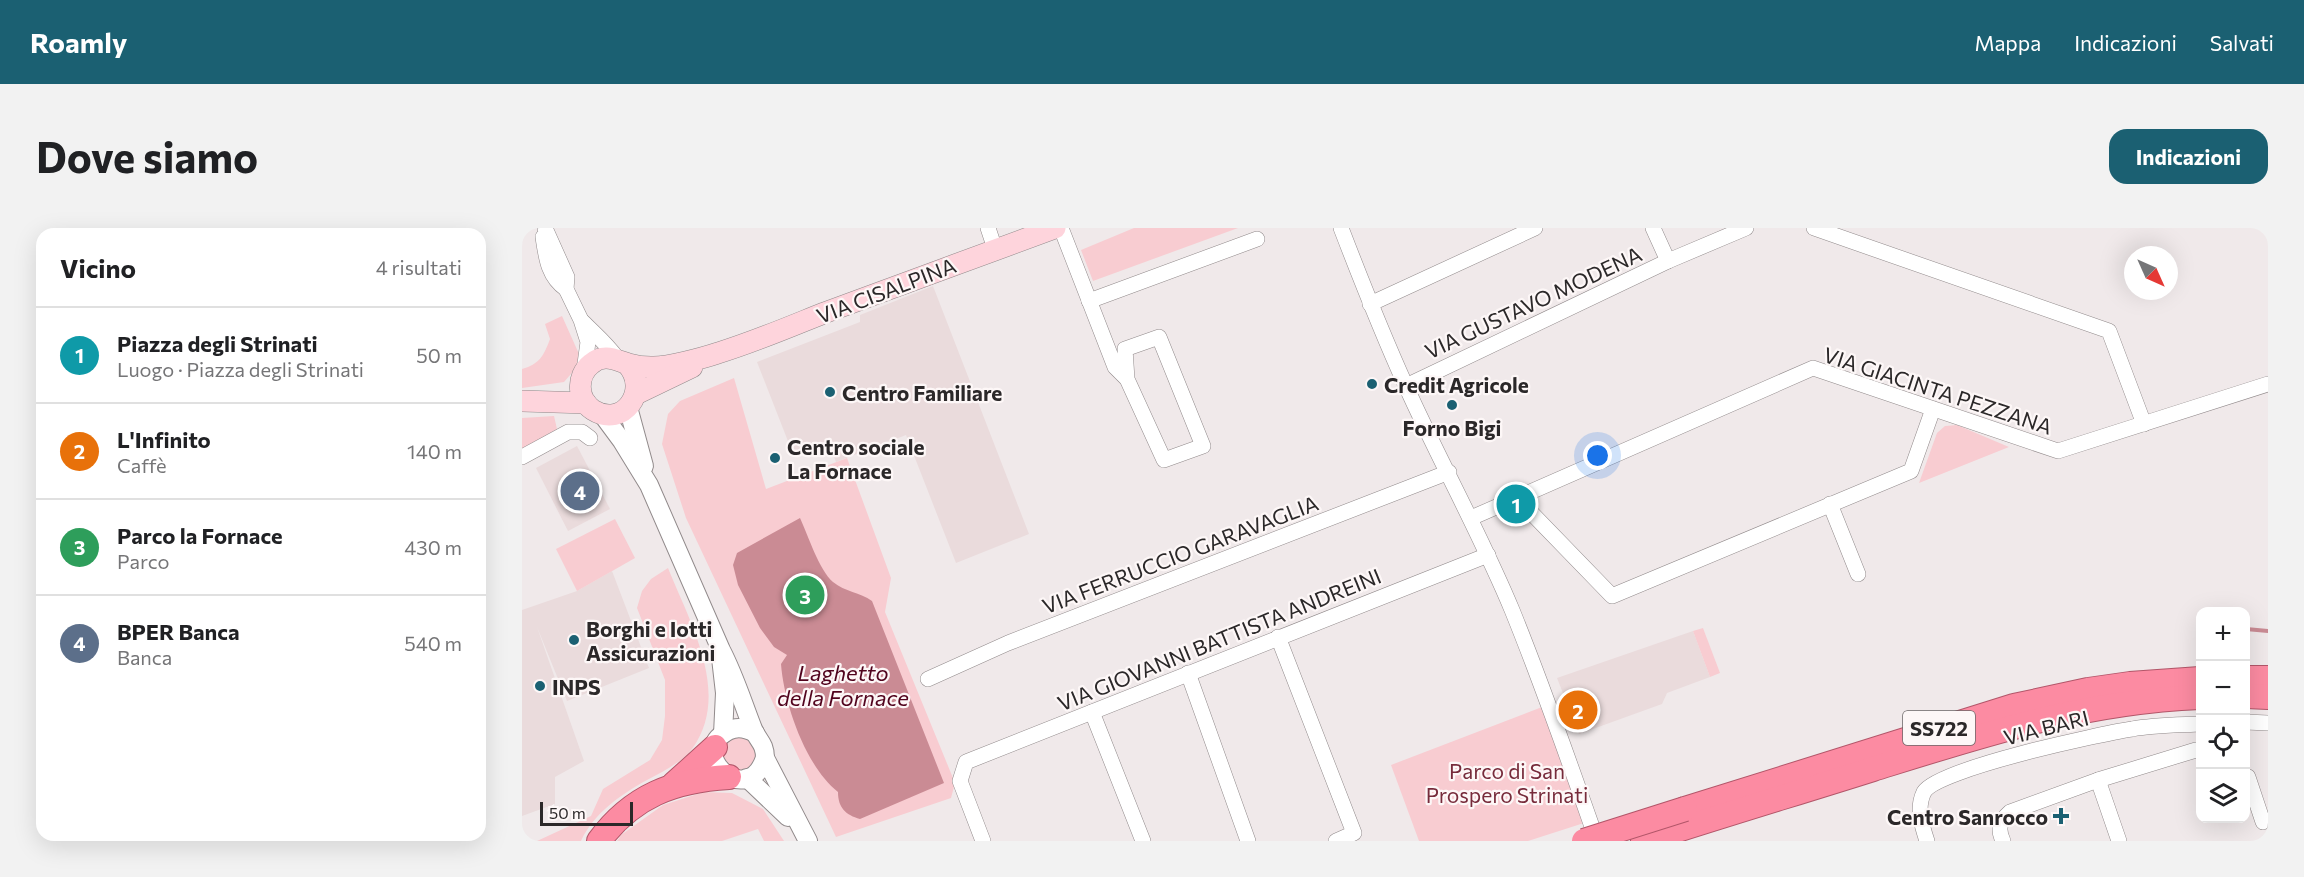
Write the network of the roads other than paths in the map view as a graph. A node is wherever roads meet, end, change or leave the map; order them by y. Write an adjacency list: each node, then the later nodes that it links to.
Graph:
1 (543, 228): 15 (street)
2 (988, 228): 11 (street)
3 (1055, 228): 11 (main road, VIA CISALPINA)
4 (1061, 228): 13 (street)
5 (1341, 228): 14 (street)
6 (1535, 228): 14 (street)
7 (1653, 228): 12 (street)
8 (1746, 228): 12 (street, VIA GUSTAVO MODENA)
9 (1814, 228): 25 (street)
10 (1257, 239): 13 (street)
11 (995, 249): 16 (main road, VIA CISALPINA)
12 (1668, 261): 20 (street, VIA GUSTAVO MODENA)
13 (1089, 301): 18 (street)
14 (1370, 304): 20 (street)
15 (581, 320): 17 (street); 21 (street)
16 (717, 353): 17 (main road, VIA CISALPINA); 23 (main road, VIA CISALPINA)
17 (622, 361): 21 (main road, VIA CISALPINA); 23 (main road)
18 (1127, 379): 18 (street)
19 (2268, 384): 25 (street, VIA GIACINTA PEZZANA)
20 (1406, 386): 28 (street)
21 (588, 394): 22 (main road, VIA CISALPINA); 23 (main road, VIA CISALPINA); 29 (street)
22 (522, 400)
23 (632, 400): 29 (street)
24 (1933, 409): 25 (street, VIA GIACINTA PEZZANA); 30 (street, VIA GIACINTA PEZZANA); 31 (street)
25 (2144, 424)
26 (590, 438): 27 (street)
27 (522, 457)
28 (1449, 472): 32 (street); 40 (street, VIA FERRUCCIO GARAVAGLIA)
29 (649, 485): 36 (street)
30 (1517, 498): 31 (street); 32 (street, VIA GIACINTA PEZZANA)
31 (1830, 504): 34 (street)
32 (1471, 519): 33 (street)
33 (1488, 555): 35 (street, VIA GIOVANNI BATTISTA ANDREINI); 66 (street)
34 (1858, 574)
35 (1278, 637): 37 (street, VIA GIOVANNI BATTISTA ANDREINI); 64 (street)
36 (721, 650): 49 (street); 50 (street)
37 (1188, 673): 45 (street, VIA GIOVANNI BATTISTA ANDREINI); 63 (street)
38 (2250, 678): 39 (highway)
39 (2268, 678)
40 (928, 679)
41 (2196, 679): 57 (highway, SS722)
42 (2250, 696): 43 (highway)
43 (2268, 697)
44 (2196, 698): 57 (highway, SS722)
45 (1092, 712): 61 (street, VIA GIOVANNI BATTISTA ANDREINI); 62 (street)
46 (2250, 722): 47 (street)
47 (2268, 723)
48 (2196, 724): 68 (street, VIA BARI)
49 (755, 733): 50 (street); 52 (street)
50 (719, 740): 53 (street); 55 (highway)
51 (2196, 750): 54 (street)
52 (765, 758): 53 (street); 59 (street)
53 (738, 778): 55 (highway); 59 (street)
54 (2098, 780): 69 (street); 70 (street)
55 (672, 785): 60 (highway)
56 (2250, 785): 58 (street)
57 (1688, 817): 65 (highway, SS722, bridge); 67 (highway, SS722)
58 (2263, 822)
59 (807, 839)
60 (598, 841)
61 (983, 841)
62 (1143, 841)
63 (1248, 841)
64 (1336, 841)
65 (1584, 841)
66 (1597, 841)
67 (1643, 841)
68 (1927, 841)
69 (2003, 841)
70 (2119, 841)

